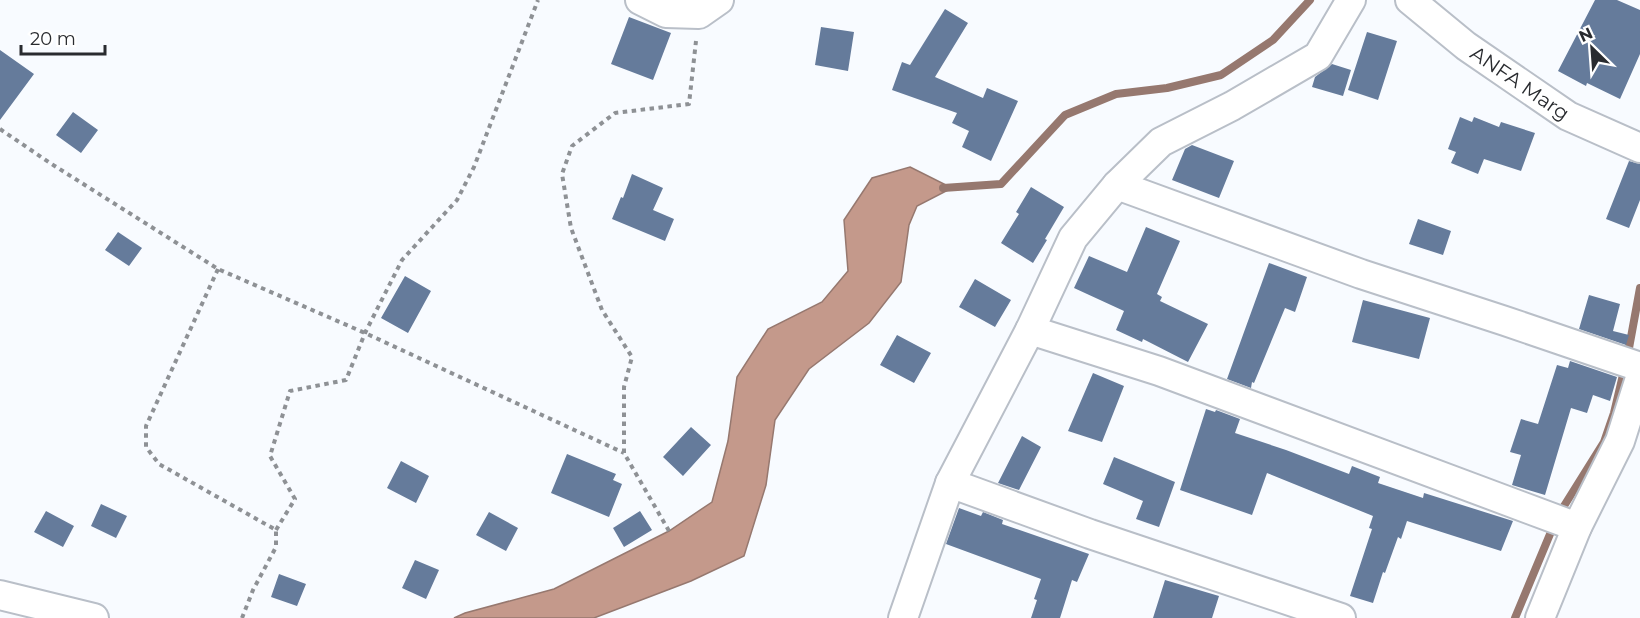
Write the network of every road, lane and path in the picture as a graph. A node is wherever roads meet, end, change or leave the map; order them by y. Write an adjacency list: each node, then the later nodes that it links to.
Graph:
1 (538, 0): 11 (path)
2 (640, 0): 5 (street)
3 (1351, 0): 8 (street)
4 (1410, 0): 7 (street, ANFA Marg)
5 (709, 7): 14 (path)
6 (0, 129): 9 (path)
7 (1640, 148)
8 (1117, 185): 10 (street); 12 (street)
9 (218, 269): 11 (path); 17 (path)
10 (1030, 330): 15 (street); 16 (street)
11 (365, 333): 14 (path); 17 (path)
12 (1640, 367)
13 (1640, 378): 16 (street)
14 (624, 453): 18 (path)
15 (950, 483): 22 (street); 23 (street)
16 (1577, 527): 24 (street)
17 (276, 530): 21 (path)
18 (669, 531)
19 (0, 595): 20 (street)
20 (94, 618)
21 (242, 618)
22 (903, 618)
23 (1341, 618)
24 (1540, 618)

